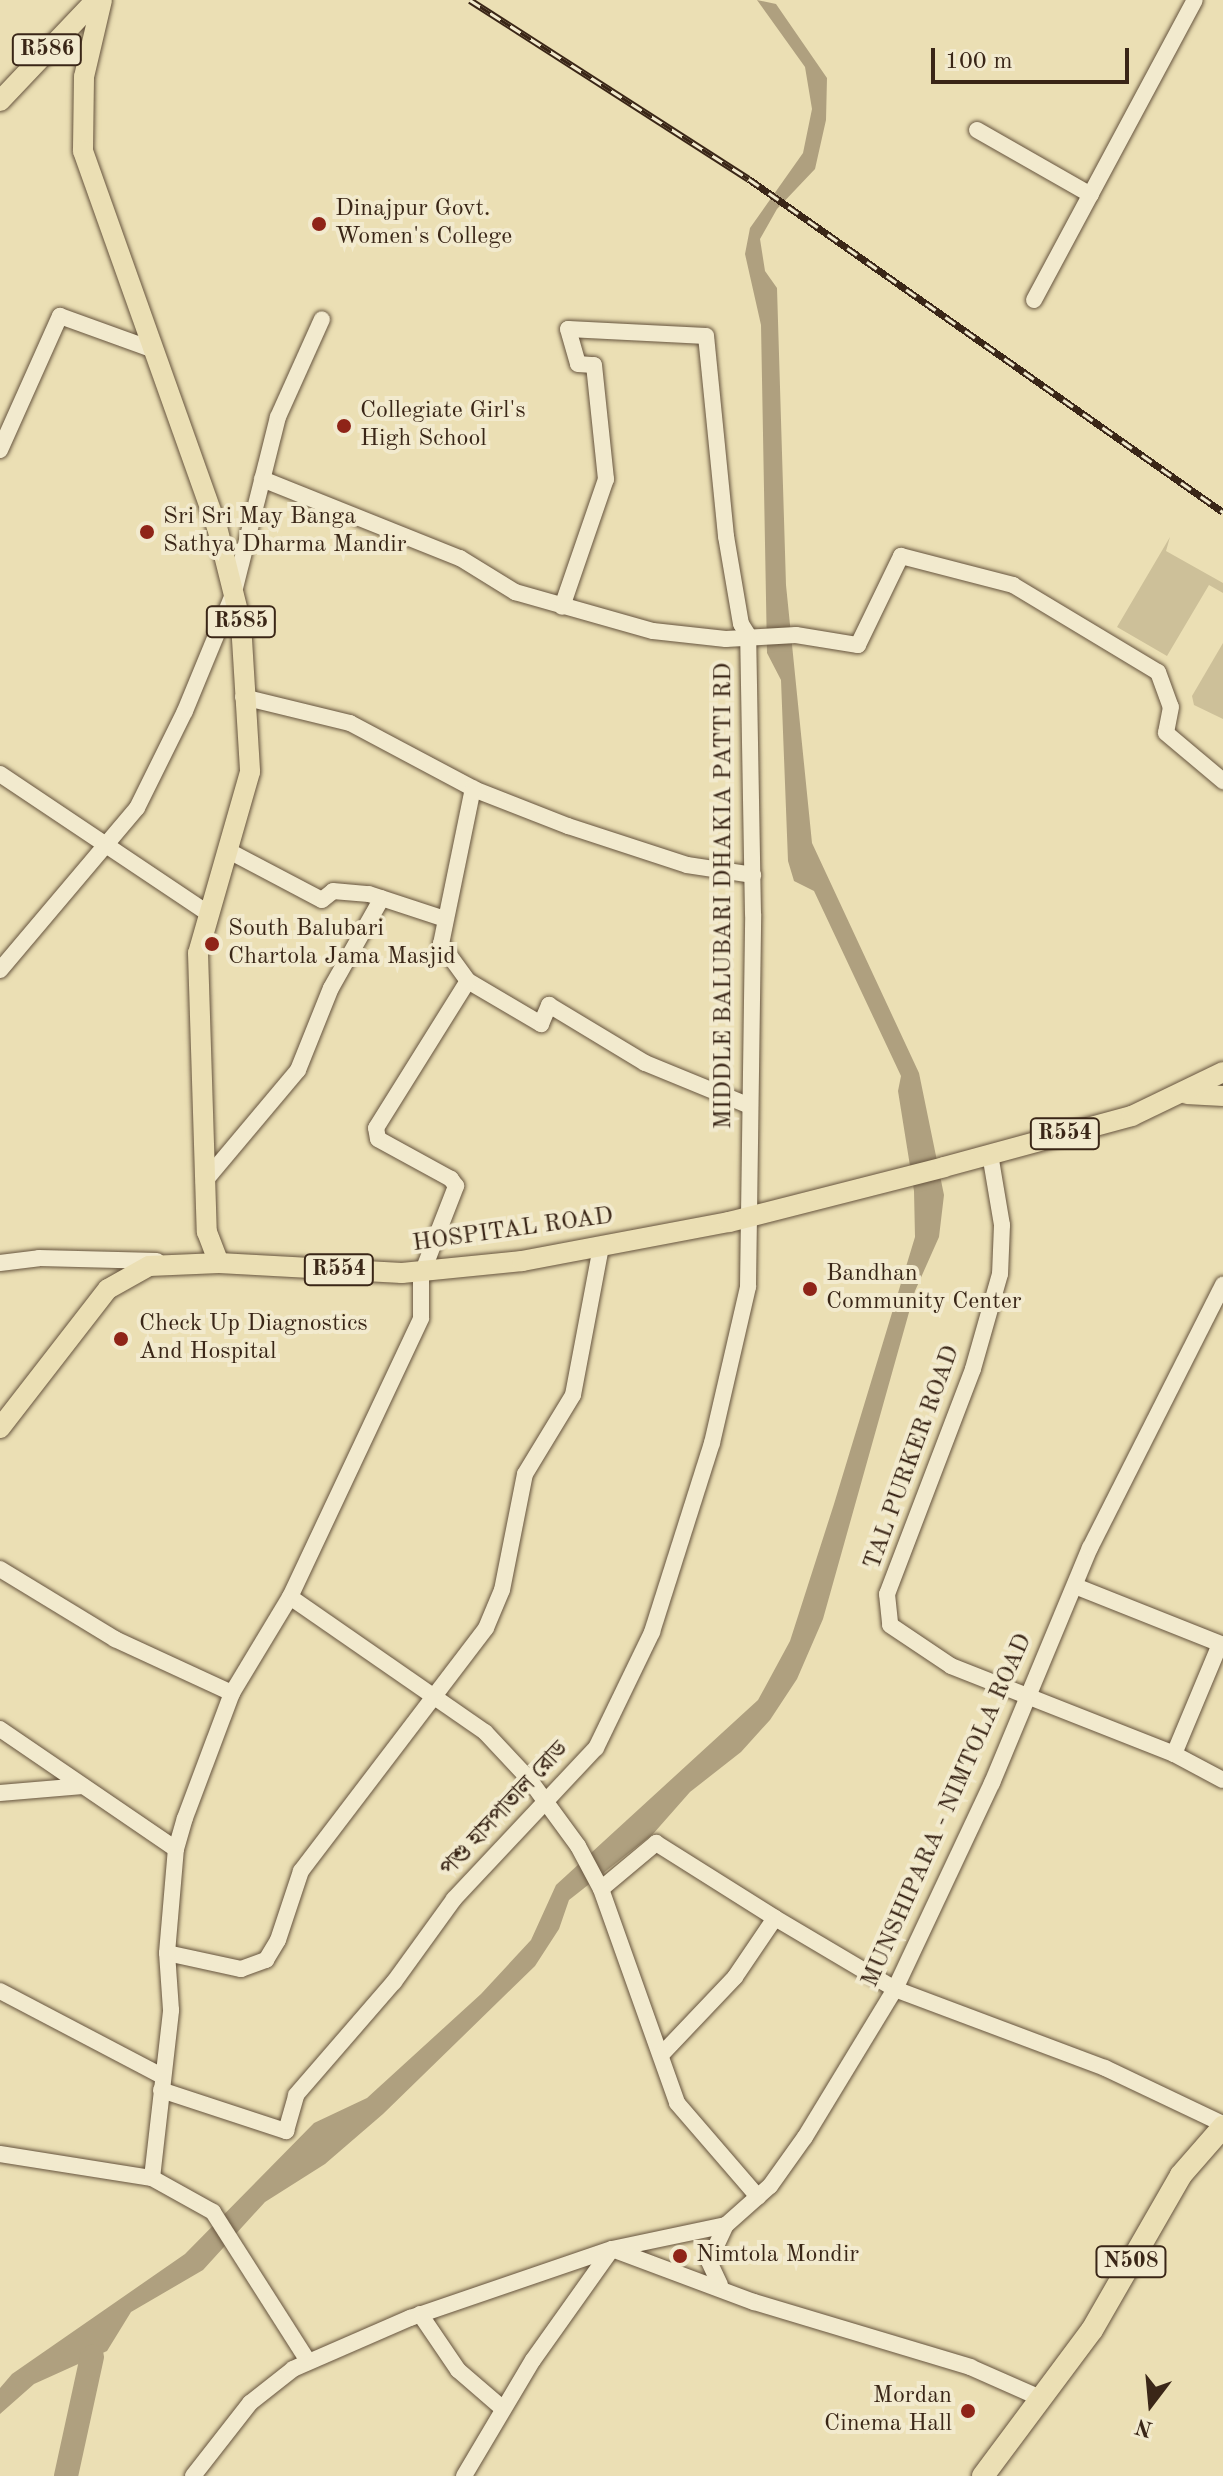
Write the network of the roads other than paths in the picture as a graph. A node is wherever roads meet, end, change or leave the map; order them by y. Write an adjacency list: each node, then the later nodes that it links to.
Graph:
1 (99, 0): 3 (main road, R586); 8 (main road, R585)
2 (1195, 0): 5 (street)
3 (0, 101)
4 (977, 130): 5 (street)
5 (1091, 195): 6 (street)
6 (1034, 300)
7 (322, 319): 10 (street)
8 (151, 349): 9 (street); 11 (main road, R585)
9 (0, 450)
10 (262, 479): 11 (street); 12 (street)
11 (234, 592): 14 (main road, R585); 18 (street)
12 (562, 607): 13 (street); 13 (street, MIDDLE BALUBARI DHAKIA PATTI RD)
13 (748, 635): 16 (street); 20 (street, MIDDLE BALUBARI DHAKIA PATTI RD)
14 (243, 697): 17 (street); 19 (main road, R585)
15 (0, 774): 18 (street)
16 (1223, 781)
17 (473, 788): 20 (street); 23 (street)
18 (107, 846): 22 (street); 24 (street)
19 (227, 850): 21 (street); 22 (main road, R585)
20 (753, 875): 29 (street, MIDDLE BALUBARI DHAKIA PATTI RD)
21 (382, 898): 23 (street); 31 (street)
22 (208, 913): 31 (main road, R585)
23 (445, 919): 25 (street)
24 (0, 970)
25 (468, 981): 29 (street); 36 (street)
26 (1223, 1072): 27 (main road, R554)
27 (1183, 1094): 28 (main road, R554); 30 (main road, R554)
28 (1223, 1096)
29 (750, 1106): 32 (street, MIDDLE BALUBARI DHAKIA PATTI RD)
30 (990, 1154): 32 (main road, HOSPITAL ROAD / R554); 44 (street, TAL PURKER ROAD)
31 (204, 1182): 35 (main road, R585)
32 (748, 1217): 33 (main road, HOSPITAL ROAD / R554); 51 (street, পশু হাসপাতাল রোড)
33 (601, 1247): 36 (main road, HOSPITAL ROAD / R554); 45 (street)
34 (0, 1263): 35 (street)
35 (219, 1263): 36 (main road, HOSPITAL ROAD / R554); 38 (main road, HOSPITAL ROAD / R554)
36 (422, 1273): 41 (street)
37 (1223, 1285): 40 (street, MUNSHIPARA - NIMTOLA ROAD)
38 (0, 1428)
39 (0, 1569): 43 (street)
40 (1075, 1586): 42 (street); 44 (street, MUNSHIPARA - NIMTOLA ROAD)
41 (290, 1597): 43 (street); 45 (street)
42 (1222, 1645): 47 (street)
43 (232, 1693): 52 (street)
44 (1029, 1695): 47 (street); 56 (street, MUNSHIPARA - NIMTOLA ROAD)
45 (435, 1696): 51 (street); 55 (street)
46 (0, 1729): 49 (street)
47 (1174, 1754): 48 (street)
48 (1223, 1780)
49 (83, 1786): 50 (street); 52 (street)
50 (0, 1793)
51 (544, 1800): 53 (street); 59 (street, পশু হাসপাতাল রোড)
52 (176, 1849): 55 (street)
53 (599, 1886): 54 (street); 58 (street)
54 (775, 1918): 56 (street); 58 (street)
55 (167, 1953): 59 (street)
56 (895, 1989): 60 (street); 63 (street, MUNSHIPARA - NIMTOLA ROAD)
57 (0, 1991): 59 (street)
58 (661, 2055): 63 (street)
59 (162, 2083): 62 (street)
60 (1223, 2126): 69 (highway, N508)
61 (0, 2154): 62 (street)
62 (152, 2178): 68 (street)
63 (758, 2197): 64 (street, MUNSHIPARA - NIMTOLA ROAD)
64 (726, 2225): 65 (street, MUNSHIPARA - NIMTOLA ROAD); 66 (street)
65 (612, 2249): 66 (street); 67 (street, MUNSHIPARA - NIMTOLA ROAD); 70 (street)
66 (720, 2285): 69 (street)
67 (420, 2314): 68 (street, MUNSHIPARA - NIMTOLA ROAD); 70 (street)
68 (308, 2361): 71 (street, MUNSHIPARA - NIMTOLA ROAD)
69 (1038, 2397): 73 (highway, N508)
70 (502, 2408): 72 (street)
71 (193, 2476)
72 (464, 2476)
73 (983, 2476)

